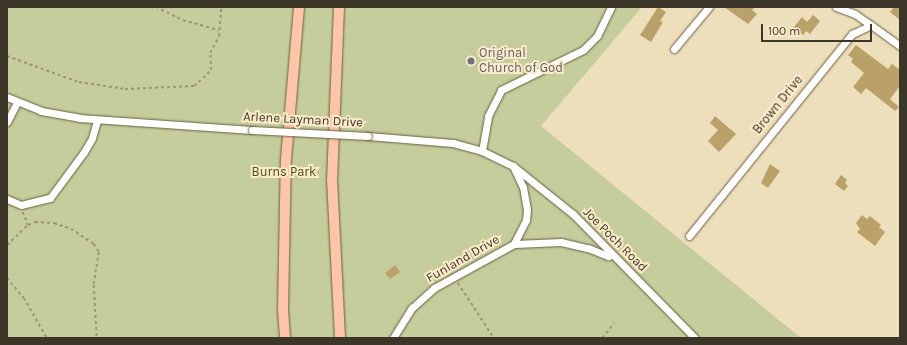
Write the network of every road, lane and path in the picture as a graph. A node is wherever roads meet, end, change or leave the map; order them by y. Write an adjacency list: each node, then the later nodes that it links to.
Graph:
1 (156, 7): 9 (path)
2 (221, 7): 9 (path)
3 (299, 7): 31 (highway)
4 (339, 7): 32 (highway)
5 (611, 7): 17 (street)
6 (709, 7): 11 (street)
7 (836, 7): 8 (street)
8 (871, 25): 10 (street); 22 (street, Brown Drive)
9 (219, 30): 12 (path)
10 (900, 46)
11 (674, 48)
12 (7, 56)
13 (7, 97): 14 (street, Arlene Layman Drive)
14 (17, 102): 15 (street, Arlene Layman Drive); 16 (street)
15 (97, 120): 17 (street, Arlene Layman Drive, bridge); 20 (street)
16 (7, 122)
17 (482, 151): 18 (street, Arlene Layman Drive)
18 (513, 166): 23 (street); 25 (street, Joe Poch Road)
19 (7, 199): 20 (street)
20 (21, 205): 21 (path)
21 (28, 225): 24 (path); 30 (path)
22 (689, 236)
23 (514, 244): 25 (street, Funland Drive); 26 (street, Funland Drive)
24 (7, 245)
25 (612, 254): 36 (street, Joe Poch Road)
26 (454, 276): 33 (street, Funland Drive); 34 (path)
27 (7, 278): 29 (path)
28 (614, 323): 35 (path)
29 (47, 338)
30 (97, 338)
31 (285, 338)
32 (340, 338)
33 (393, 338)
34 (494, 338)
35 (602, 338)
36 (695, 338)

